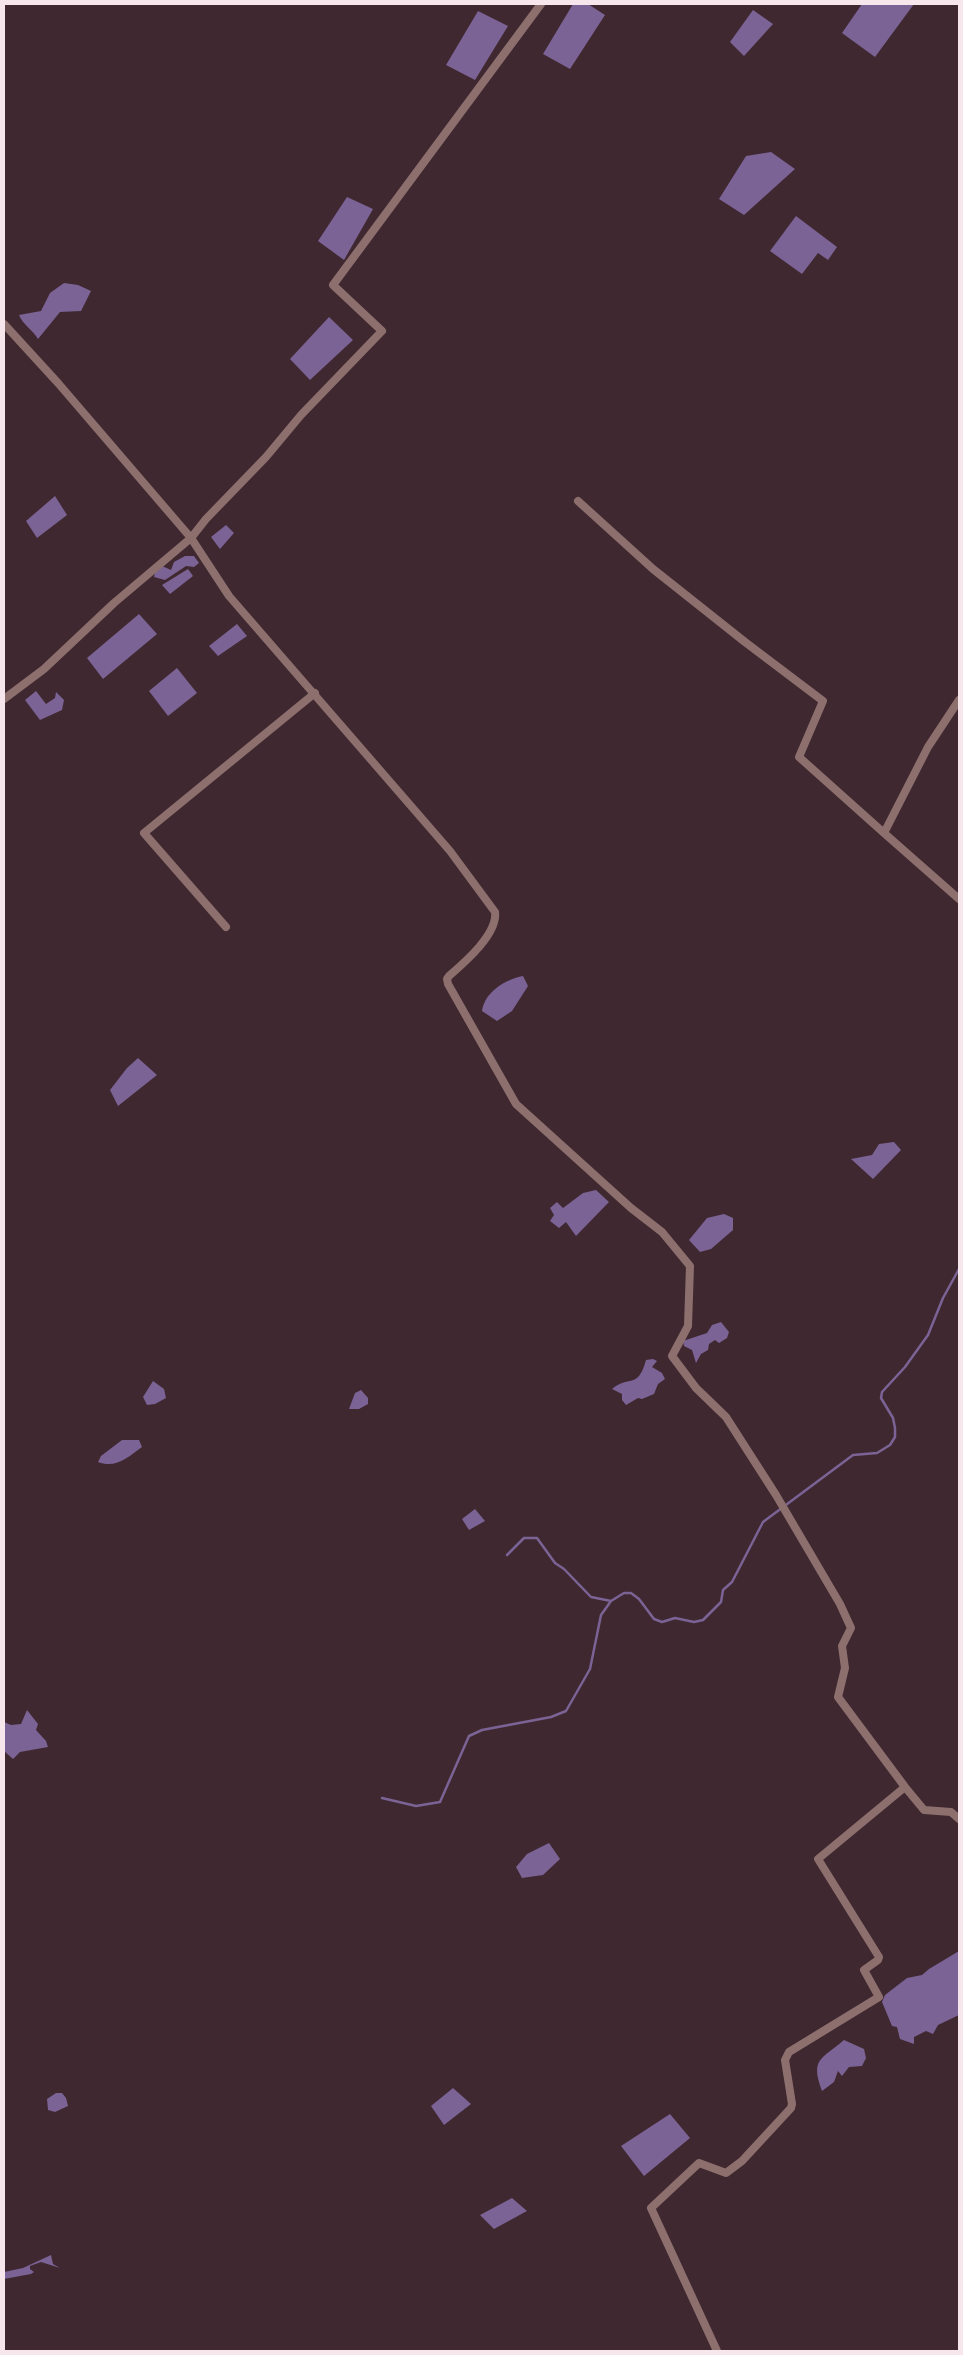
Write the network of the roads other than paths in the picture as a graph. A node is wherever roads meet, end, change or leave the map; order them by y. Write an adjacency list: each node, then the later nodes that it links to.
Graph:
1 (540, 4): 4 (street)
2 (4, 324): 4 (street)
3 (578, 501): 8 (street)
4 (191, 538): 5 (street); 6 (street)
5 (315, 693): 10 (street); 11 (street)
6 (4, 699)
7 (959, 700): 8 (street)
8 (884, 833): 9 (street)
9 (959, 899)
10 (226, 927)
11 (905, 1787): 12 (street); 13 (street)
12 (959, 1819)
13 (717, 2351)

